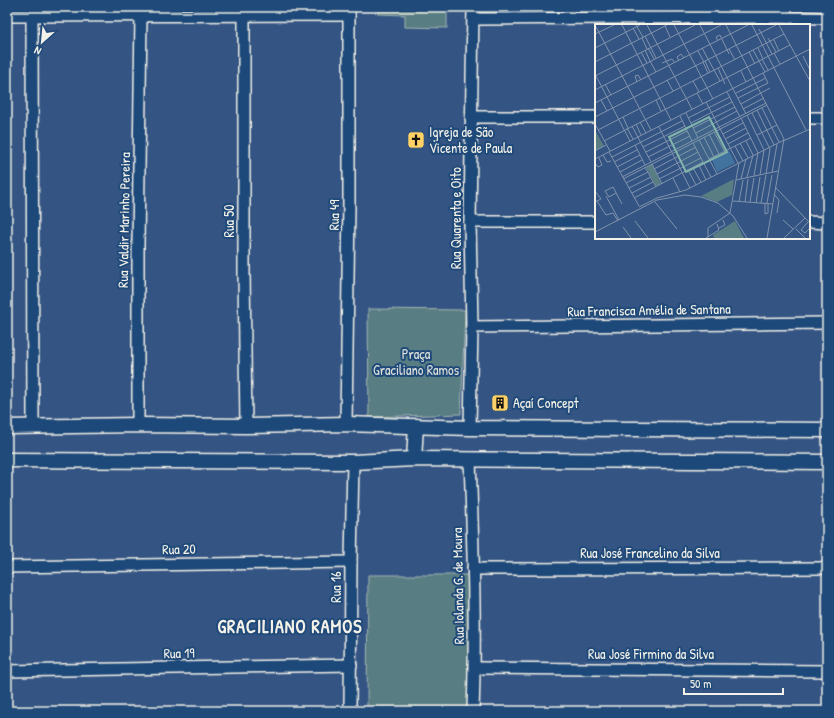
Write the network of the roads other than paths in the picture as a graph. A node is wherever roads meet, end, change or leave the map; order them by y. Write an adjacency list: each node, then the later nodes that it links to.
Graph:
1 (473, 7): 12 (street, Rua Quarenta e Oito)
2 (569, 7): 10 (street)
3 (349, 11): 9 (street); 23 (street, Rua 49)
4 (784, 12): 5 (street); 11 (street)
5 (683, 13): 10 (street)
6 (141, 15): 8 (street); 9 (street); 24 (street, Rua Valdir Marinho Pereira)
7 (7, 16): 8 (street)
8 (32, 16): 28 (street)
9 (244, 16): 26 (street, Rua 50)
10 (568, 18): 12 (street)
11 (827, 18)
12 (473, 19): 13 (street, Rua Quarenta e Oito)
13 (471, 117): 14 (street); 17 (street, Rua Quarenta e Oito)
14 (595, 117)
15 (810, 118): 16 (street)
16 (827, 118)
17 (470, 222): 18 (street); 22 (street, Rua Quarenta e Oito)
18 (595, 222)
19 (810, 222): 20 (street)
20 (827, 222)
21 (827, 323): 22 (street, Rua Francisca Amélia de Santana)
22 (472, 327): 29 (street, Rua Quarenta e Oito)
23 (346, 424): 26 (street); 27 (street)
24 (138, 425): 26 (street); 28 (street)
25 (7, 426): 28 (street)
26 (246, 426)
27 (416, 426): 29 (street); 31 (street)
28 (33, 427)
29 (470, 428): 30 (street)
30 (827, 430)
31 (414, 459): 33 (street); 34 (street)
32 (7, 460): 34 (street)
33 (470, 460): 35 (street); 39 (street, Rua Iolanda G. de Moura)
34 (353, 462): 36 (street, Rua 16)
35 (827, 462)
36 (351, 562): 37 (street, Rua 20); 40 (street, Rua 16)
37 (7, 566)
38 (827, 568): 39 (street, Rua José Francelino da Silva)
39 (473, 569): 41 (street, Rua Iolanda G. de Moura)
40 (351, 665): 43 (street, Rua 19); 44 (street, Rua 16)
41 (475, 668): 42 (street, Rua José Firmino da Silva); 45 (street, Rua Iolanda G. de Moura)
42 (827, 670)
43 (7, 671)
44 (350, 711)
45 (474, 711)

